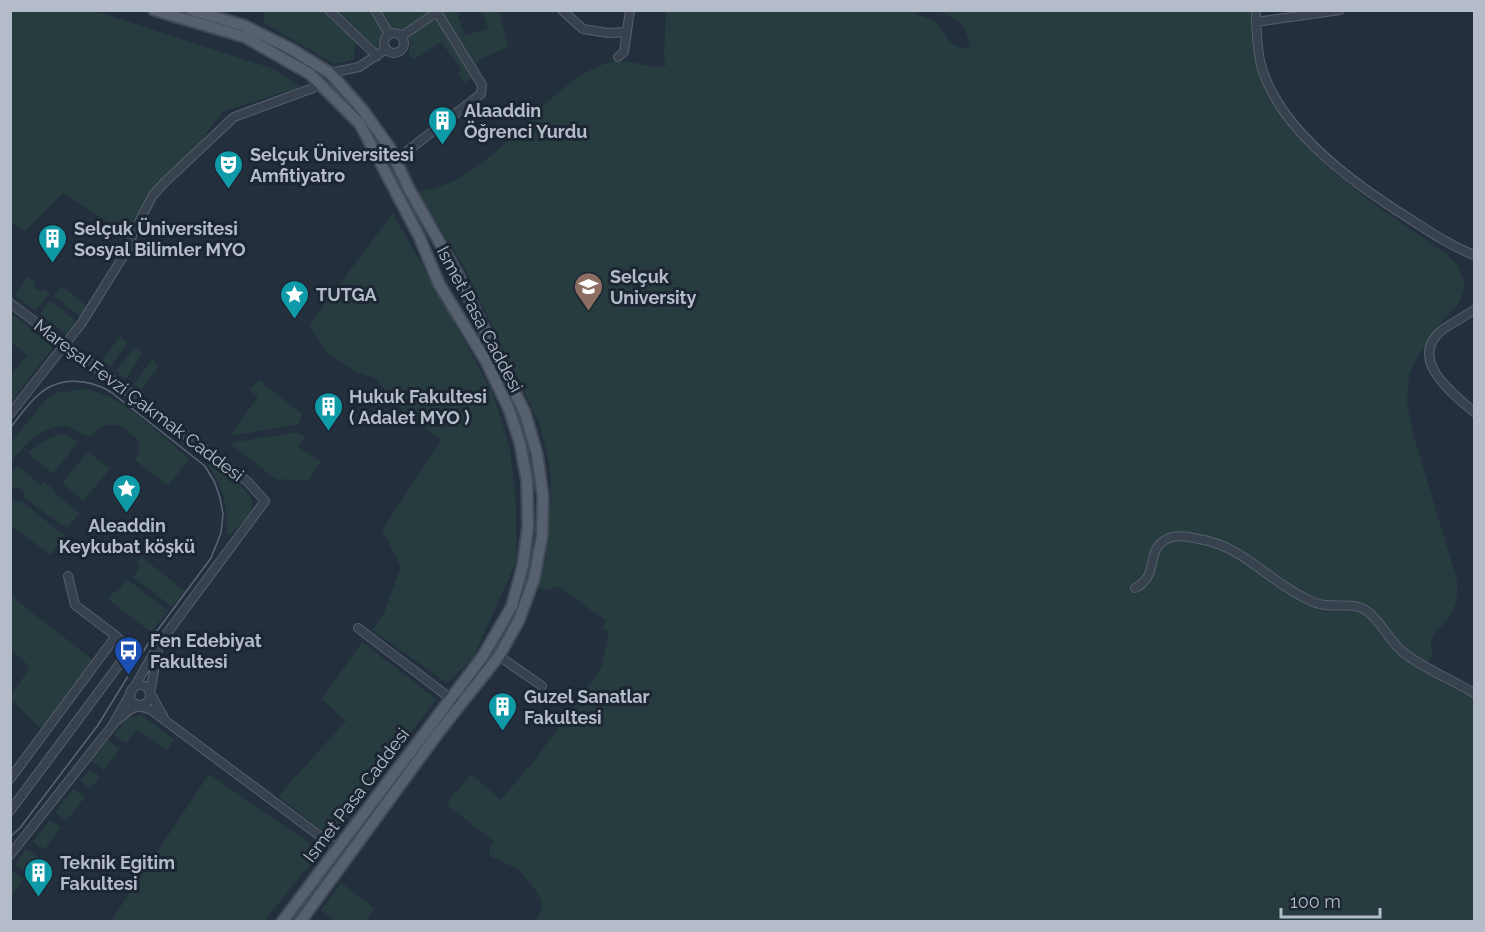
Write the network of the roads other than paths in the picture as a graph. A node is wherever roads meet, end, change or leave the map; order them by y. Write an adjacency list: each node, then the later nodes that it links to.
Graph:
1 (154, 10): 20 (main road, Ismet Pasa Caddesi)
2 (191, 10): 16 (main road)
3 (329, 10): 14 (street)
4 (375, 10): 11 (street)
5 (562, 10): 10 (street)
6 (630, 10): 10 (street)
7 (1256, 10): 9 (street)
8 (1340, 10): 9 (street)
9 (1256, 22): 21 (street)
10 (627, 32): 15 (street)
11 (389, 34): 12 (street); 13 (street)
12 (402, 36): 13 (street); 18 (street)
13 (386, 49): 14 (street)
14 (378, 56): 16 (street)
15 (618, 57)
16 (330, 73): 19 (main road)
17 (313, 88): 26 (street)
18 (406, 152)
19 (409, 189): 20 (street); 22 (main road)
20 (395, 191): 23 (main road, Ismet Pasa Caddesi)
21 (1474, 255)
22 (458, 275): 23 (main road); 23 (main road); 34 (main road)
23 (439, 284): 39 (main road, Ismet Pasa Caddesi)
24 (10, 303): 26 (street, Mareşal Fevzi Çakmak Caddesi)
25 (1474, 310): 27 (street)
26 (65, 345): 28 (street); 33 (street, Mareşal Fevzi Çakmak Caddesi)
27 (1474, 412)
28 (10, 414)
29 (68, 576): 32 (street)
30 (1135, 588): 38 (street)
31 (358, 628): 39 (street)
32 (116, 636): 44 (street); 45 (street)
33 (159, 644): 36 (street); 37 (street)
34 (499, 656): 35 (street); 40 (main road)
35 (542, 686)
36 (132, 690): 37 (street); 41 (street); 43 (street)
37 (150, 693): 41 (street); 42 (street)
38 (1474, 693)
39 (450, 698): 40 (street); 46 (main road, Ismet Pasa Caddesi)
40 (462, 704): 49 (main road)
41 (139, 705): 42 (street); 43 (street)
42 (165, 718): 46 (street)
43 (112, 726): 47 (street)
44 (10, 779)
45 (10, 811)
46 (336, 848): 48 (main road, Ismet Pasa Caddesi)
47 (10, 855)
48 (282, 921)
49 (300, 921)

